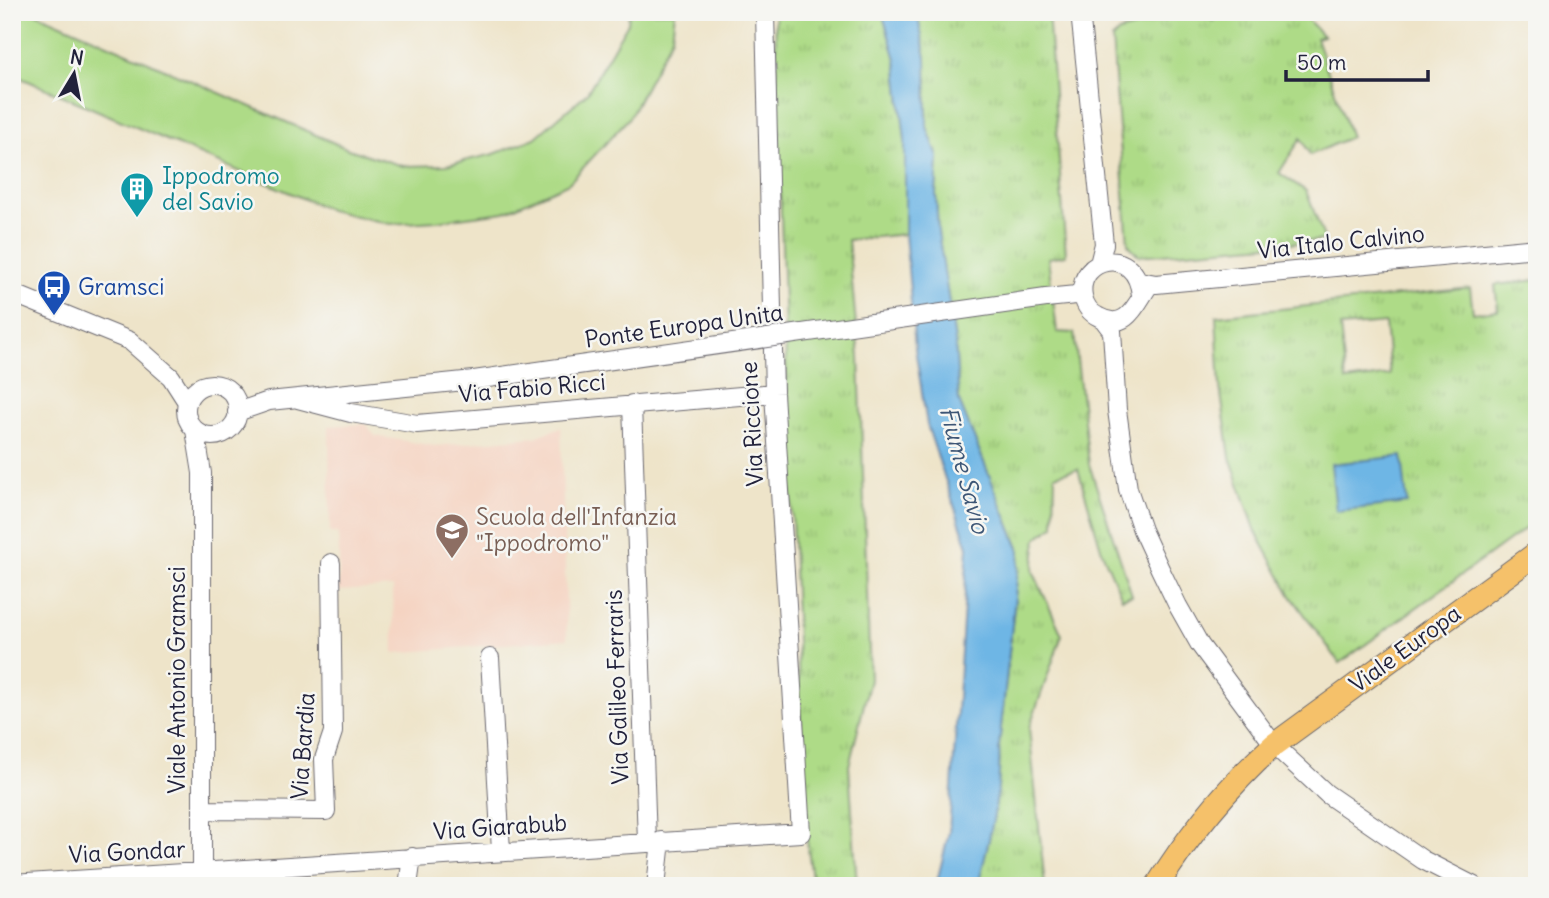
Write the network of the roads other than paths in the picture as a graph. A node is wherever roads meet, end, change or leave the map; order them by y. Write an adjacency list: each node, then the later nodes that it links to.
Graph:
1 (765, 12): 12 (street, Via Riccione)
2 (1080, 12): 4 (street)
3 (1537, 248): 5 (street, Via Italo Calvino)
4 (1107, 263): 5 (street); 7 (street)
5 (1144, 287): 8 (street)
6 (12, 293): 9 (street)
7 (1081, 296): 8 (street); 13 (street, Ponte Europa Unita, bridge)
8 (1113, 323): 24 (street)
9 (171, 377): 10 (street); 15 (street)
10 (205, 386): 11 (street); 15 (street)
11 (228, 391): 14 (street); 17 (street)
12 (774, 393): 16 (street, Via Fabio Ricci); 26 (street, Via Riccione)
13 (298, 399): 14 (street, Ponte Europa Unita); 16 (street, Via Fabio Ricci)
14 (269, 401): 17 (street)
15 (187, 402): 18 (street)
16 (632, 404): 27 (street, Via Galileo Ferraris)
17 (237, 412): 19 (street)
18 (195, 430): 19 (street); 20 (street, Viale Antonio Gramsci)
19 (218, 435): 20 (street, Viale Antonio Gramsci)
20 (202, 473): 25 (street, Viale Antonio Gramsci)
21 (1537, 553): 24 (main road, Viale Europa)
22 (331, 563): 25 (street, Via Bardia)
23 (491, 658): 28 (street)
24 (1274, 745): 31 (street); 35 (main road, Viale Europa)
25 (202, 810): 30 (street, Viale Antonio Gramsci)
26 (801, 833): 27 (street, Via Giarabub)
27 (654, 841): 28 (street, Via Giarabub); 34 (street, Via Galileo Ferraris)
28 (501, 851): 29 (street, Via Giarabub)
29 (412, 857): 30 (street, Via Giarabub); 33 (street)
30 (202, 879): 32 (street, Via Gondar)
31 (1464, 883)
32 (12, 884)
33 (408, 886)
34 (656, 886)
35 (1157, 886)

